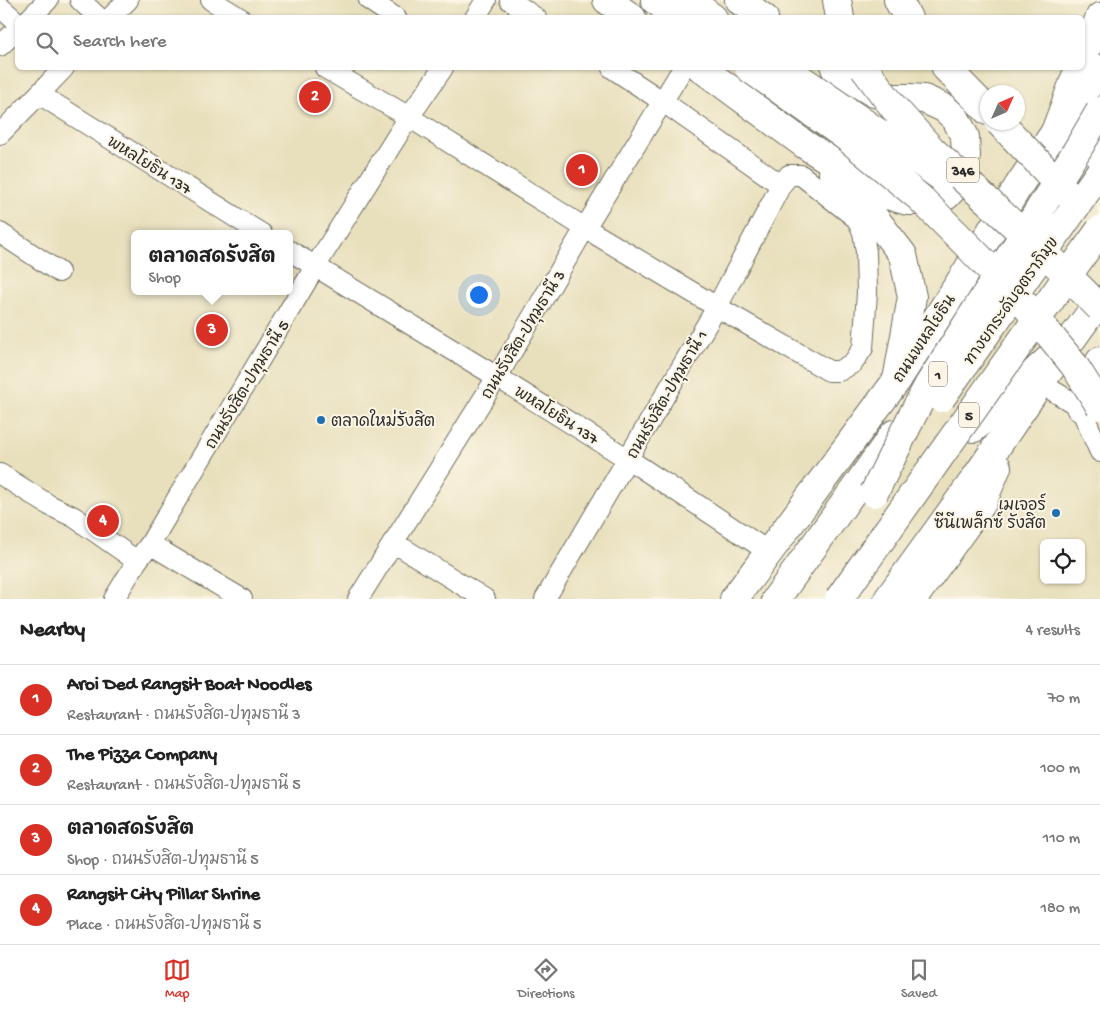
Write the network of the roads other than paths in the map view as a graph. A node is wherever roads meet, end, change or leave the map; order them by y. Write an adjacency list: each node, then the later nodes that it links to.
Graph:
1 (48, 0): 15 (street)
2 (80, 0): 16 (street)
3 (128, 0): 17 (street)
4 (211, 0): 18 (street)
5 (369, 0): 19 (street)
6 (486, 0): 20 (street)
7 (510, 0): 21 (street)
8 (607, 0): 22 (main road)
9 (655, 0): 23 (main road)
10 (689, 0): 24 (main road)
11 (739, 0): 25 (main road)
12 (837, 0): 26 (main road)
13 (898, 0): 27 (main road)
14 (0, 7): 29 (street)
15 (33, 15)
16 (96, 15)
17 (113, 15)
18 (235, 15)
19 (392, 15)
20 (477, 15)
21 (532, 15)
22 (628, 15)
23 (675, 15)
24 (709, 15)
25 (760, 15)
26 (840, 15)
27 (906, 15)
28 (1100, 17): 32 (main road)
29 (15, 20)
30 (15, 32): 31 (street)
31 (0, 46)
32 (1085, 53)
33 (1100, 68): 51 (main road, ถนนพหลโยธิน / 1)
34 (62, 70): 45 (street)
35 (328, 70): 49 (street)
36 (442, 70): 49 (street, ถนนรังสิต-ปทุมธานี 5)
37 (615, 70): 46 (street)
38 (682, 70): 46 (street, ถนนรังสิต-ปทุมธานี 3)
39 (705, 70): 53 (main road, 346)
40 (753, 70): 74 (main road, bridge)
41 (788, 70): 63 (main road, bridge)
42 (948, 70): 47 (main road)
43 (1079, 70): 51 (main road)
44 (851, 72): 53 (main road); 53 (main road, 346); 63 (main road, bridge)
45 (39, 94): 52 (street); 58 (street, พหลโยธิน 137)
46 (662, 101): 56 (street); 57 (street, ถนนรังสิต-ปทุมธานี 3)
47 (980, 103)
48 (1100, 111): 80 (main road, bridge)
49 (409, 117): 57 (street); 64 (street, ถนนรังสิต-ปทุมธานี 5)
50 (1007, 130): 59 (main road, bridge)
51 (1054, 132): 72 (main road, ถนนพหลโยธิน / 1)
52 (0, 134)
53 (804, 144): 72 (main road)
54 (1100, 149): 91 (main road, ถนนพหลโยธิน / 1)
55 (1100, 174): 80 (main road, ทางยกระดับอุตราภิมุข / 5, bridge)
56 (781, 185): 67 (street, ถนนรังสิต-ปทุมธานี 1); 67 (street)
57 (585, 228): 67 (street); 71 (street, ถนนรังสิต-ปทุมธานี 3)
58 (256, 230)
59 (1100, 230): 93 (main road, ทางยกระดับอุตราภิมุข / 5, bridge)
60 (0, 232): 65 (street)
61 (1100, 251): 76 (main road)
62 (293, 253): 64 (street, พหลโยธิน 137)
63 (1052, 260): 68 (main road, bridge)
64 (315, 267): 71 (street, พหลโยธิน 137); 82 (street, ถนนรังสิต-ปทุมธานี 5)
65 (59, 272)
66 (1100, 300): 69 (main road)
67 (716, 308): 78 (street, ถนนรังสิต-ปทุมธานี 1)
68 (1100, 308)
69 (1073, 337): 73 (main road); 76 (main road)
70 (1100, 361): 74 (main road)
71 (497, 377): 78 (street, พหลโยธิน 137); 81 (street, ถนนรังสิต-ปทุมธานี 3)
72 (897, 380): 83 (main road, ถนนพหลโยธิน / 1)
73 (1040, 383): 74 (street); 75 (main road)
74 (1090, 406): 77 (street)
75 (1015, 422): 95 (main road); 96 (main road)
76 (974, 428): 94 (main road)
77 (1100, 452)
78 (628, 459): 83 (street, พหลโยธิน 137); 89 (street, ถนนรังสิต-ปทุมธานี 1)
79 (0, 474): 84 (street)
80 (874, 493): 92 (main road, ทางยกระดับอุตราภิมุข / 5)
81 (393, 542): 87 (street, ถนนรังสิต-ปทุมธานี 3); 88 (street)
82 (150, 544): 84 (street, ถนนรังสิต-ปทุมธานี 5); 86 (street)
83 (769, 552): 90 (main road, ถนนพหลโยธิน / 1)
84 (137, 561): 85 (street, ถนนรังสิต-ปทุมธานี 5)
85 (114, 599)
86 (242, 599)
87 (358, 599)
88 (485, 599)
89 (545, 599)
90 (734, 599)
91 (776, 599)
92 (799, 599)
93 (839, 599)
94 (852, 599)
95 (888, 599)
96 (913, 599)

